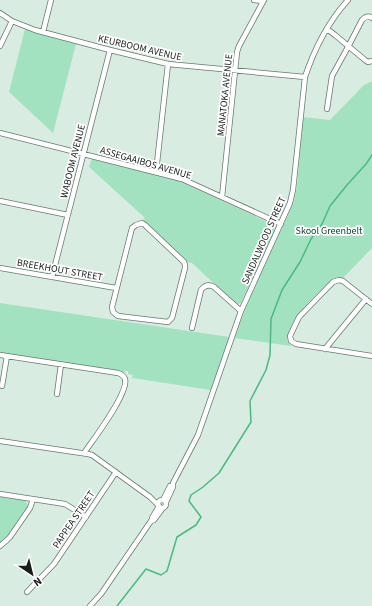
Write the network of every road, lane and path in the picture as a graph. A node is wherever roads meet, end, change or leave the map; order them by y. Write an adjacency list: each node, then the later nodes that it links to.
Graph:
1 (51, 0): 9 (street)
2 (254, 0): 3 (street)
3 (263, 0): 15 (street, MANATOKA AVENUE)
4 (348, 0): 8 (street, SANDALWOOD STREET)
5 (0, 13): 7 (street, KEURBOOM AVENUE)
6 (372, 18): 11 (street)
7 (12, 21): 9 (street, KEURBOOM AVENUE); 10 (street)
8 (327, 29): 11 (street); 16 (street, SANDALWOOD STREET)
9 (43, 32): 12 (street, KEURBOOM AVENUE)
10 (0, 46)
11 (348, 47): 13 (street); 17 (street)
12 (110, 50): 14 (street, KEURBOOM AVENUE); 19 (street, WABOOM AVENUE)
13 (372, 61)
14 (168, 64): 15 (street, KEURBOOM AVENUE); 20 (street)
15 (235, 70): 16 (street, KEURBOOM AVENUE); 21 (street, MANATOKA AVENUE)
16 (305, 77): 24 (street, SANDALWOOD STREET)
17 (327, 109)
18 (0, 133): 19 (street, ASSEGAAIBOS AVENUE)
19 (83, 153): 20 (street, ASSEGAAIBOS AVENUE); 23 (street, WABOOM AVENUE)
20 (156, 172): 21 (street, ASSEGAAIBOS AVENUE)
21 (222, 197): 24 (street, ASSEGAAIBOS AVENUE)
22 (0, 201): 23 (street)
23 (68, 215): 26 (street, WABOOM AVENUE)
24 (281, 224): 30 (street, SANDALWOOD STREET)
25 (0, 268): 26 (street, BREEKHOUT STREET)
26 (52, 277): 27 (street, BREEKHOUT STREET)
27 (116, 288): 27 (street)
28 (366, 299): 29 (street); 32 (street); 32 (street)
29 (372, 304)
30 (241, 311): 31 (street); 44 (street, SANDALWOOD STREET)
31 (192, 328)
32 (325, 349): 35 (street)
33 (0, 355): 34 (street)
34 (7, 356): 36 (street); 37 (street)
35 (372, 356)
36 (61, 364): 38 (street); 40 (street)
37 (2, 386)
38 (57, 394)
39 (0, 441): 40 (street)
40 (84, 453): 41 (street)
41 (116, 472): 44 (street); 45 (street, PAPPEA STREET)
42 (0, 494): 43 (street)
43 (33, 499): 45 (street); 46 (street)
44 (162, 503): 48 (street, SANDALWOOD STREET)
45 (86, 517): 47 (street, PAPPEA STREET)
46 (0, 546)
47 (27, 592)
48 (90, 606)

